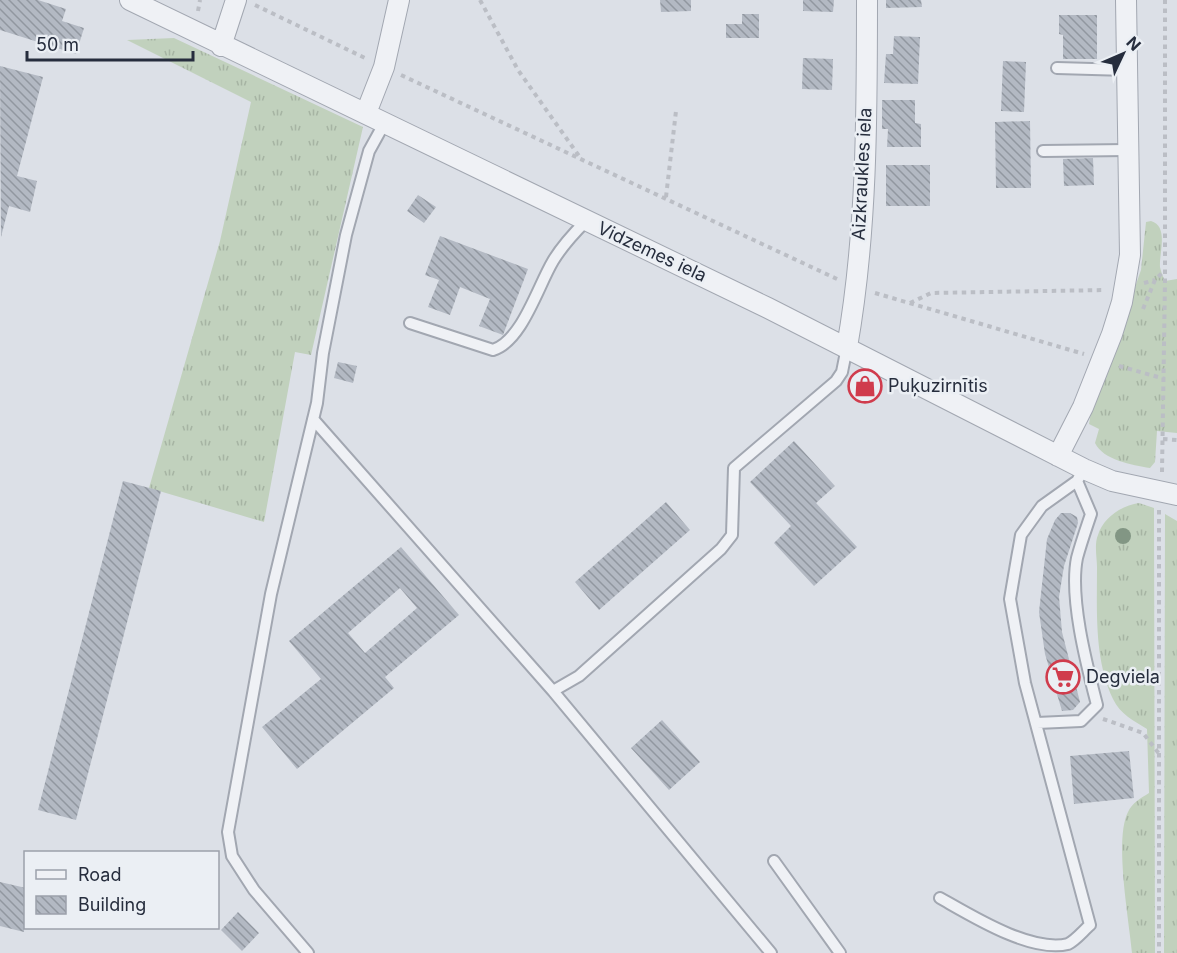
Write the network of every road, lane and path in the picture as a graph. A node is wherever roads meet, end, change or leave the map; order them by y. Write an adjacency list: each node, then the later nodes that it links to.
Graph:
1 (130, 0): 7 (street, Vidzemes iela)
2 (399, 0): 8 (street)
3 (480, 0): 16 (path)
4 (867, 0): 20 (street, Aizkraukles iela)
5 (1126, 0): 10 (street)
6 (236, 2): 7 (street); 8 (path)
7 (221, 46): 12 (street, Vidzemes iela)
8 (384, 67): 12 (street); 16 (path)
9 (1057, 68): 10 (lane)
10 (1127, 70): 14 (street)
11 (676, 111): 17 (path)
12 (366, 113): 13 (street, Vidzemes iela)
13 (385, 122): 18 (street, Vidzemes iela); 27 (lane)
14 (1127, 150): 15 (lane); 21 (street)
15 (1043, 151)
16 (579, 156): 17 (path)
17 (666, 197): 20 (path)
18 (586, 221): 23 (lane); 24 (street, Vidzemes iela)
19 (1155, 280): 21 (path)
20 (855, 288): 22 (path); 24 (street, Aizkraukles iela)
21 (1125, 288): 22 (path); 25 (street)
22 (910, 303): 25 (path)
23 (410, 323)
24 (847, 347): 30 (street, Vidzemes iela); 33 (lane)
25 (1101, 360): 26 (path); 30 (street)
26 (1165, 379)
27 (313, 419): 33 (lane); 39 (lane)
28 (1163, 439): 29 (path)
29 (1177, 440)
30 (1058, 456): 31 (street, Vidzemes iela)
31 (1080, 475): 32 (street, Vidzemes iela); 34 (lane); 35 (lane)
32 (1177, 495)
33 (553, 691): 40 (lane)
34 (1088, 714): 35 (lane); 36 (path)
35 (1037, 723): 38 (lane)
36 (1160, 755)
37 (774, 861): 41 (lane)
38 (940, 898)
39 (308, 953)
40 (771, 953)
41 (840, 953)

